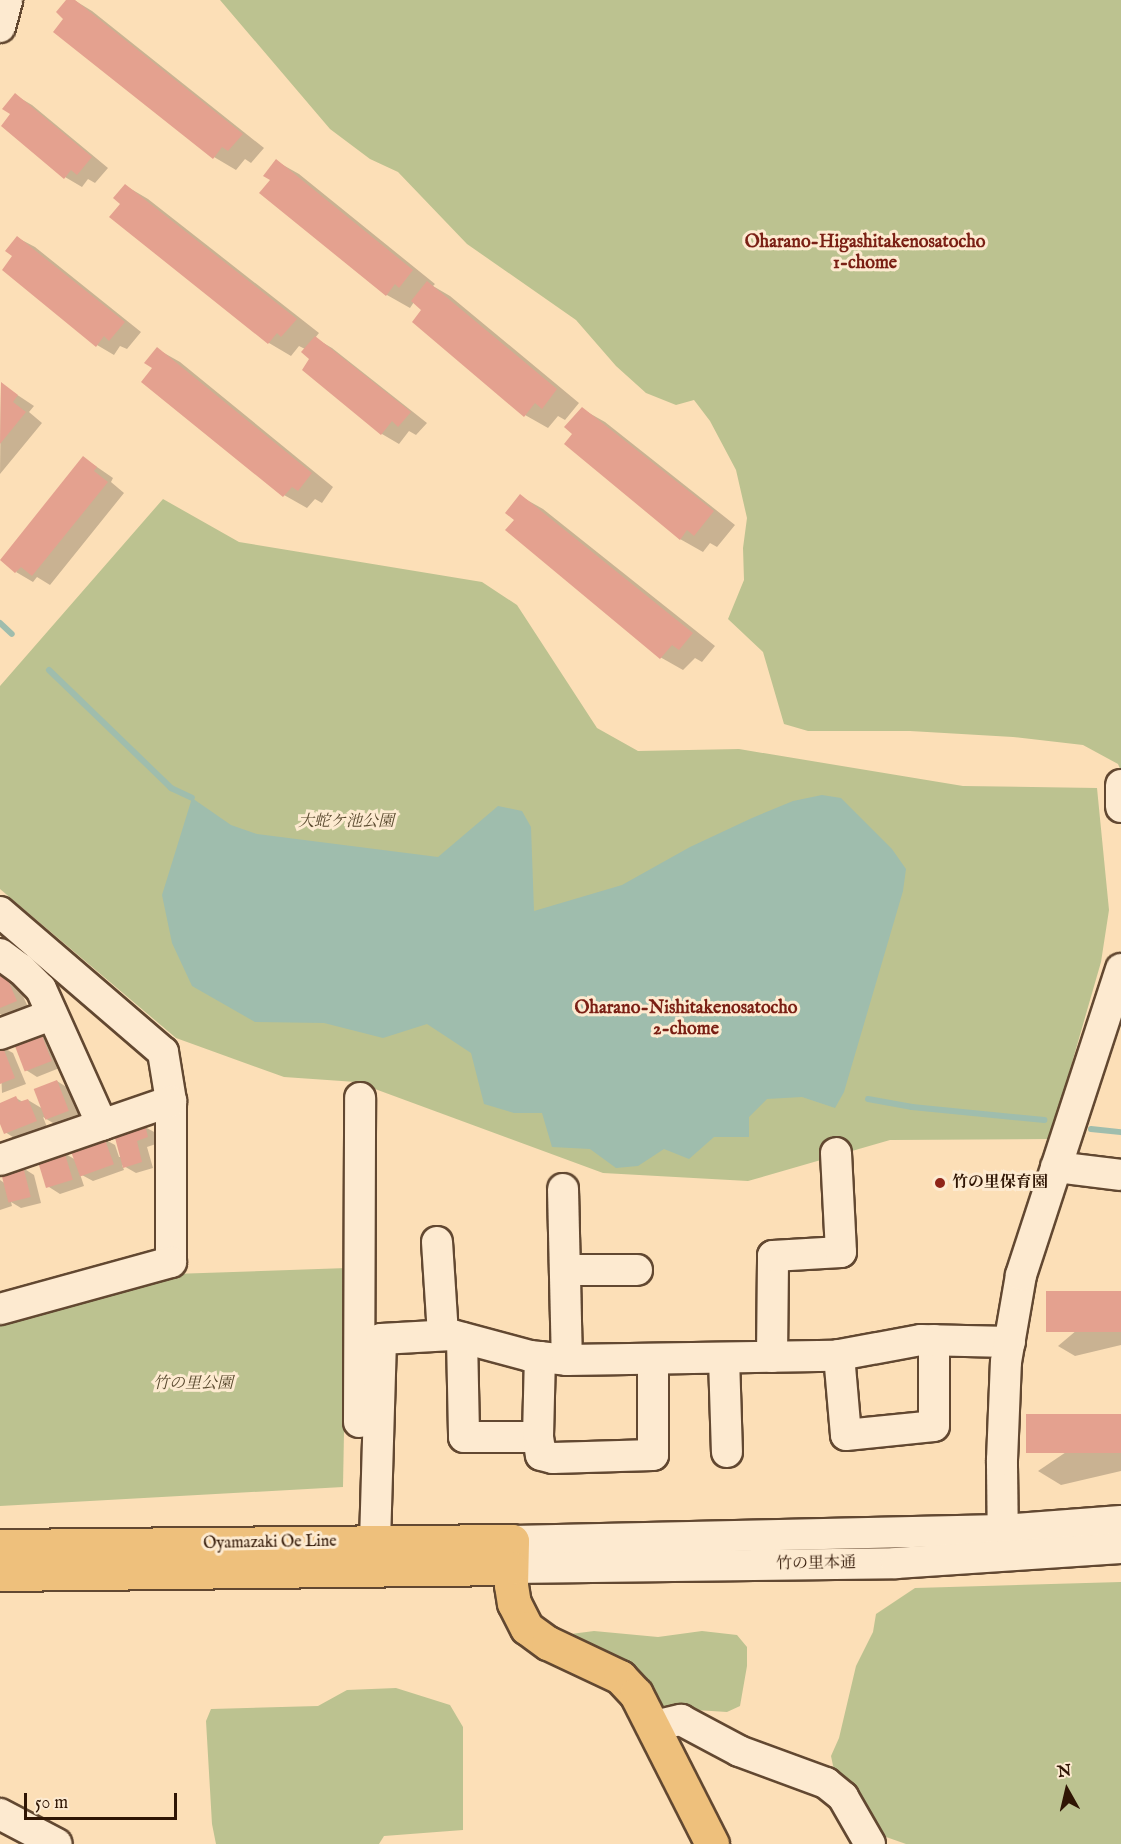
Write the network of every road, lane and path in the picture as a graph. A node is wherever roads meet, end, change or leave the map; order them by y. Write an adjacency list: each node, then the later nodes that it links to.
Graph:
1 (7, 0): 2 (street)
2 (0, 27)
3 (1121, 785): 4 (street)
4 (1121, 807)
5 (0, 912): 11 (street)
6 (0, 954): 8 (street)
7 (1121, 969): 15 (street)
8 (51, 1015): 9 (street); 12 (street)
9 (0, 1034)
10 (360, 1098): 33 (street)
11 (171, 1101): 12 (street); 21 (street)
12 (102, 1125): 14 (street)
13 (836, 1153): 26 (street)
14 (0, 1160)
15 (1056, 1167): 16 (street); 24 (street)
16 (1121, 1175)
17 (563, 1190): 20 (street)
18 (437, 1242): 22 (street)
19 (637, 1268): 20 (street)
20 (565, 1270): 28 (street)
21 (0, 1309)
22 (452, 1336): 28 (street); 30 (street); 33 (street)
23 (934, 1340): 24 (street); 25 (street); 25 (street)
24 (1010, 1342): 34 (street)
25 (839, 1355): 26 (street)
26 (772, 1357): 27 (street)
27 (724, 1358): 29 (street); 31 (street)
28 (553, 1359): 29 (street); 30 (street)
29 (653, 1359): 30 (street)
30 (538, 1437)
31 (727, 1452)
32 (1121, 1521): 34 (street, 竹の里本通)
33 (368, 1542): 35 (main road, Oyamazaki Oe Line); 37 (main road, Oyamazaki Oe Line)
34 (1003, 1544): 36 (street, 竹の里本通); 37 (street, 竹の里本通)
35 (0, 1546)
36 (1121, 1548)
37 (512, 1554): 38 (main road, Oyamazaki Oe Line); 39 (main road)
38 (0, 1574)
39 (654, 1726): 42 (main road); 43 (street)
40 (0, 1814): 41 (street)
41 (57, 1844)
42 (712, 1844)
43 (870, 1844)

